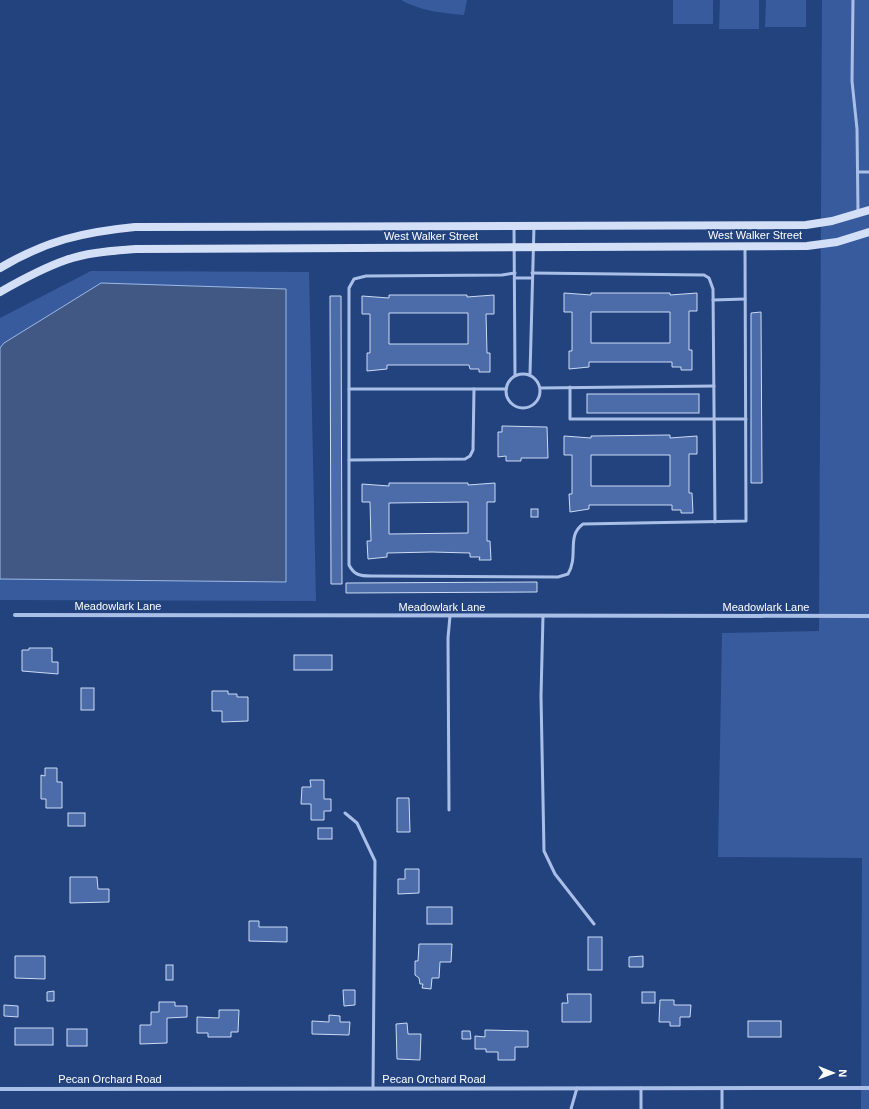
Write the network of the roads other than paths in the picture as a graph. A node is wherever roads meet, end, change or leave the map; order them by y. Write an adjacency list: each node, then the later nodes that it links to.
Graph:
1 (853, 0): 2 (lane)
2 (858, 172): 3 (lane); 5 (lane)
3 (869, 172)
4 (869, 210): 5 (street, West Walker Street)
5 (858, 214): 7 (street, West Walker Street)
6 (514, 226): 7 (street, West Walker Street); 10 (lane); 12 (street, West Walker Street)
7 (534, 226): 11 (lane)
8 (869, 232): 9 (street, West Walker Street)
9 (745, 246): 11 (street, West Walker Street); 18 (lane)
10 (514, 247): 11 (street, West Walker Street); 14 (lane); 17 (street, West Walker Street)
11 (533, 247): 13 (lane)
12 (0, 268)
13 (532, 272): 16 (lane); 19 (lane)
14 (515, 273): 15 (lane); 25 (lane)
15 (515, 278): 16 (lane); 21 (lane)
16 (532, 278): 20 (lane)
17 (0, 292)
18 (745, 299): 19 (lane); 29 (lane)
19 (713, 300): 22 (lane)
20 (530, 374): 21 (lane); 24 (lane)
21 (515, 375): 27 (lane)
22 (714, 386): 23 (lane); 28 (lane)
23 (570, 387): 24 (lane); 28 (lane)
24 (541, 388): 27 (lane)
25 (349, 389): 26 (lane); 30 (lane)
26 (474, 389): 27 (lane); 30 (lane)
27 (506, 389)
28 (714, 419): 29 (lane); 31 (lane)
29 (746, 419): 31 (lane)
30 (349, 460): 31 (lane)
31 (715, 522)
32 (15, 615): 33 (street, Meadowlark Lane)
33 (450, 616): 34 (street, Meadowlark Lane); 36 (lane)
34 (543, 616): 35 (street, Meadowlark Lane); 38 (lane)
35 (869, 616)
36 (449, 810)
37 (345, 813): 39 (lane)
38 (594, 924)
39 (373, 1088): 40 (street, Pecan Orchard Road); 44 (street, Pecan Orchard Road)
40 (577, 1088): 41 (street, Pecan Orchard Road); 45 (lane)
41 (641, 1088): 42 (street, Pecan Orchard Road); 46 (lane)
42 (722, 1088): 43 (street, Pecan Orchard Road); 47 (lane)
43 (869, 1088)
44 (0, 1089)
45 (571, 1109)
46 (641, 1109)
47 (722, 1109)

